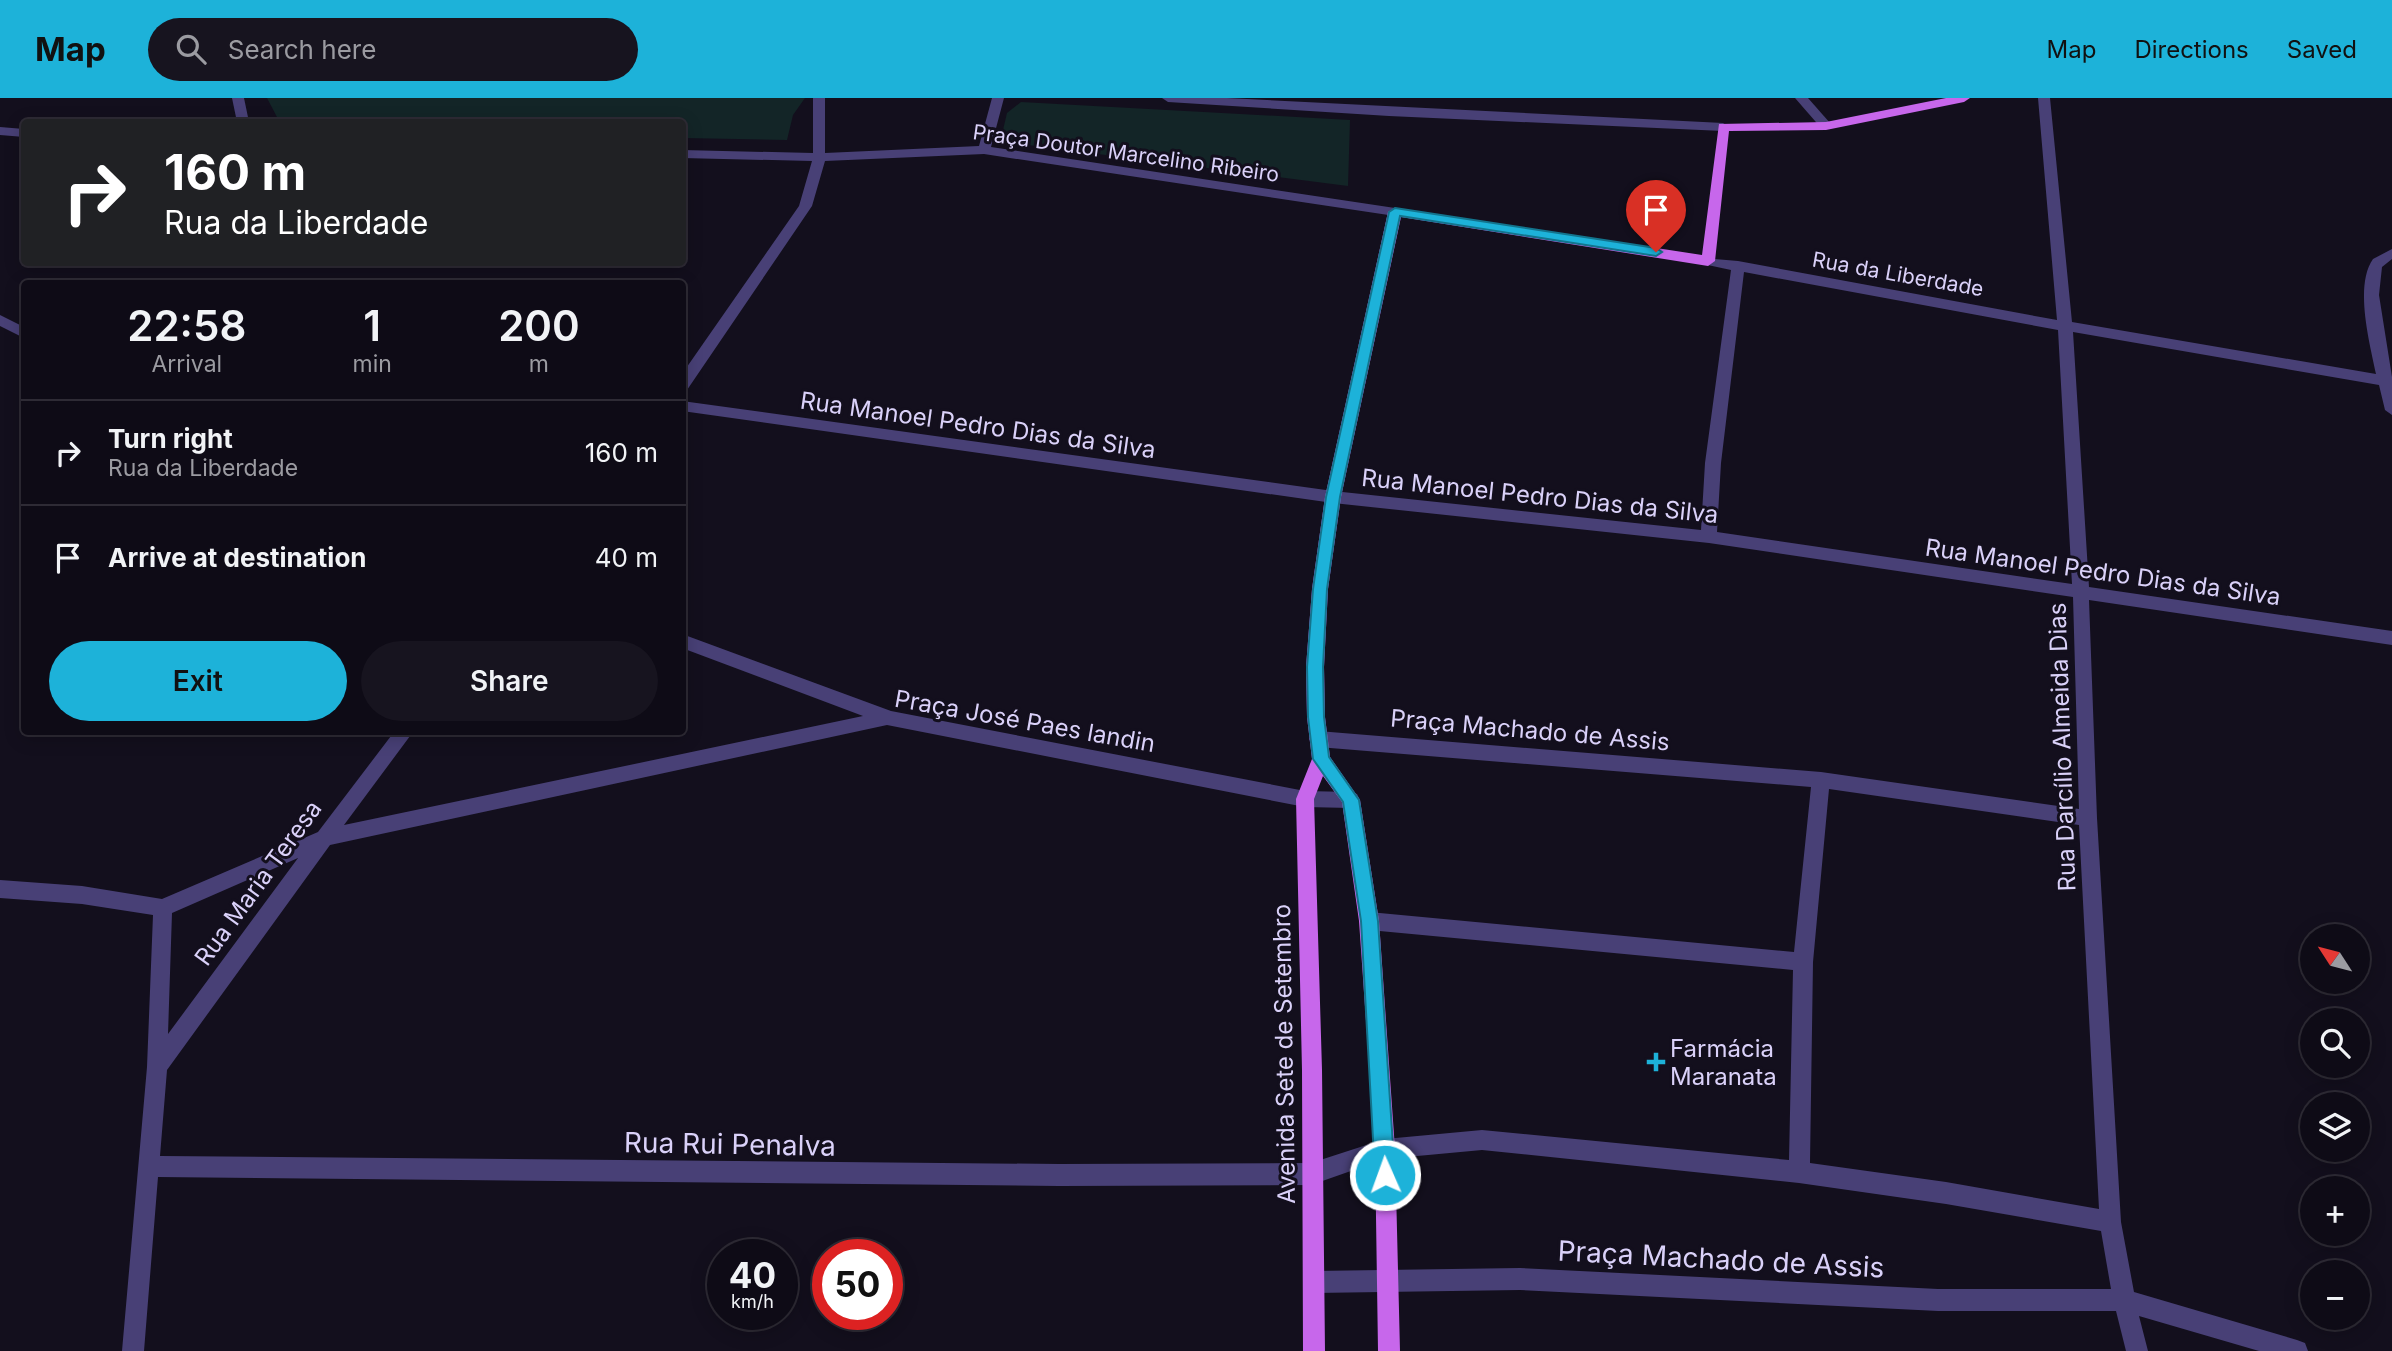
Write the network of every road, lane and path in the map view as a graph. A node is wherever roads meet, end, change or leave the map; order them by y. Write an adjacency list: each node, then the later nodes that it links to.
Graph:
1 (237, 98): 10 (street)
2 (819, 98): 17 (street)
3 (998, 98): 15 (street)
4 (1168, 98): 9 (street)
5 (1388, 98): 9 (street)
6 (1801, 98): 11 (street)
7 (1964, 98): 11 (main road)
8 (2044, 98): 23 (street, Rua Darcílio Almeida Dias)
9 (1389, 112): 12 (street)
10 (242, 119)
11 (1826, 126): 12 (main road)
12 (1723, 127): 20 (main road)
13 (0, 131): 14 (street)
14 (21, 133)
15 (984, 150): 17 (street, Praça Doutor Marcelino Ribeiro); 18 (street, Praça Doutor Marcelino Ribeiro)
16 (686, 154): 17 (street, Praça Doutor Marcelino Ribeiro)
17 (819, 157): 25 (street)
18 (1395, 212): 20 (main road, Rua da Liberdade); 29 (main road, Avenida Sete de Setembro)
19 (2392, 254): 26 (street)
20 (1708, 261): 21 (street, Rua da Liberdade)
21 (1738, 266): 23 (street, Rua da Liberdade); 30 (street)
22 (0, 320): 24 (street)
23 (2065, 326): 26 (street, Rua da Liberdade); 31 (street, Rua Darcílio Almeida Dias)
24 (21, 331)
25 (686, 381)
26 (2388, 381): 28 (street)
27 (686, 407): 29 (street, Rua Manoel Pedro Dias da Silva)
28 (2392, 410)
29 (1333, 497): 30 (street, Rua Manoel Pedro Dias da Silva); 36 (main road, Avenida Sete de Setembro)
30 (1709, 537): 31 (street, Rua Manoel Pedro Dias da Silva)
31 (2081, 592): 32 (street, Rua Manoel Pedro Dias da Silva); 40 (street, Rua Darcílio Almeida Dias)
32 (2392, 638)
33 (686, 643): 34 (street)
34 (887, 718): 38 (street, Praça José Paes landin); 41 (street, Praça José Paes landin)
35 (402, 735): 41 (street, Rua Maria Teresa)
36 (1319, 749): 37 (street, Praça Machado de Assis); 38 (main road, Avenida Sete de Setembro); 39 (main road)
37 (1821, 780): 40 (street, Praça Machado de Assis); 45 (street)
38 (1305, 799): 39 (street, Praça José Paes landin); 50 (main road, Avenida Sete de Setembro)
39 (1351, 800): 44 (main road)
40 (2088, 818): 51 (street, Rua Darcílio Almeida Dias)
41 (323, 838): 43 (street, Praça José Paes landin); 46 (street, Rua Maria Teresa)
42 (0, 889): 43 (street)
43 (163, 908): 46 (street, Rua Maria Teresa)
44 (1369, 921): 45 (street); 47 (main road)
45 (1802, 962): 49 (street)
46 (157, 1067): 48 (street, Rua Maria Teresa)
47 (1385, 1149): 49 (street); 50 (street); 52 (main road)
48 (147, 1166): 50 (street, Rua Rui Penalva); 55 (street, Rua Maria Teresa)
49 (1799, 1172): 51 (street)
50 (1311, 1174): 53 (main road, Avenida Sete de Setembro)
51 (2110, 1222): 54 (street, Rua Darcílio Almeida Dias)
52 (1387, 1280): 53 (street, Praça Machado de Assis); 54 (street, Praça Machado de Assis); 57 (main road)
53 (1314, 1282): 56 (main road, Avenida Sete de Setembro)
54 (2124, 1300): 58 (street, Rua Darcílio Almeida Dias); 59 (street, Praça Machado de Assis)
55 (133, 1351)
56 (1314, 1351)
57 (1389, 1351)
58 (2137, 1351)
59 (2297, 1351)

